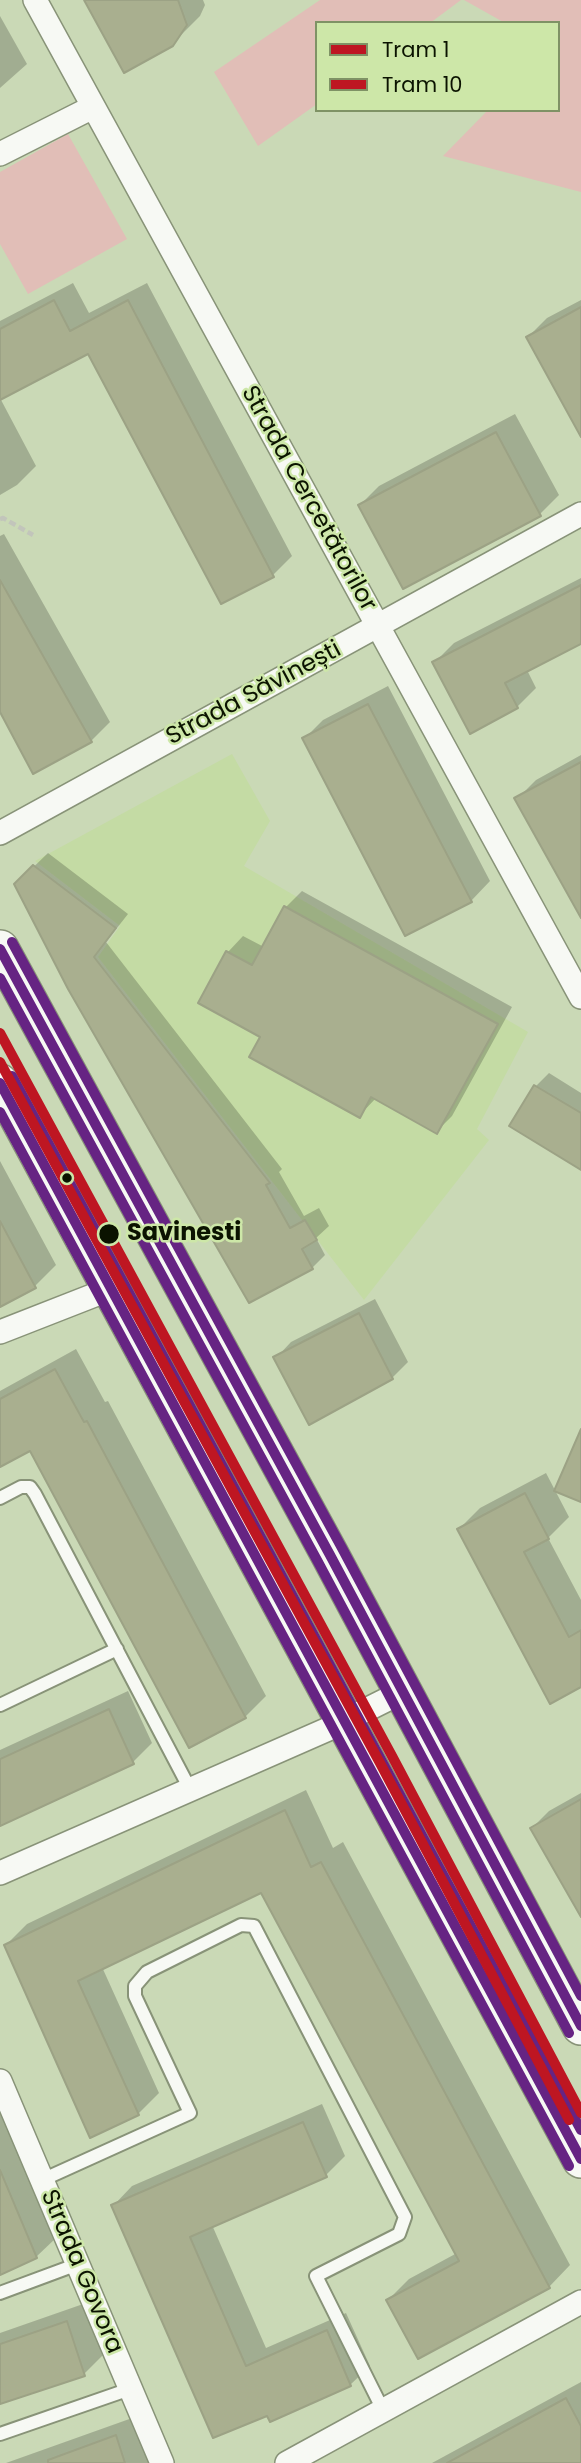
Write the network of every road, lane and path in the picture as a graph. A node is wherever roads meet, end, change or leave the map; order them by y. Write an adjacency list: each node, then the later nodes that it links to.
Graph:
1 (35, 0): 2 (street, Strada Cercetătorilor)
2 (93, 107): 3 (street); 7 (street, Strada Cercetătorilor)
3 (0, 154)
4 (581, 514): 7 (street, Strada Săvinești)
5 (0, 519): 6 (path)
6 (33, 535)
7 (378, 626): 8 (street, Strada Săvinești); 10 (street, Strada Cercetătorilor)
8 (0, 833)
9 (0, 949): 16 (main road)
10 (581, 998)
11 (0, 1083): 12 (main road)
12 (110, 1289): 13 (street); 18 (main road)
13 (0, 1332)
14 (0, 1498): 15 (lane)
15 (117, 1649): 17 (lane); 19 (lane)
16 (404, 1691): 18 (street); 21 (main road)
17 (0, 1705)
18 (345, 1721): 19 (street); 23 (main road)
19 (191, 1791): 20 (street)
20 (0, 1873)
21 (581, 2026)
22 (0, 2081): 24 (street, Strada Govora)
23 (581, 2159)
24 (42, 2180): 25 (street, Strada Govora); 29 (lane)
25 (78, 2264): 26 (lane); 28 (street, Strada Govora)
26 (0, 2293)
27 (581, 2302): 29 (street)
28 (130, 2389): 30 (lane); 31 (street, Strada Govora)
29 (384, 2412): 32 (street)
30 (0, 2434)
31 (162, 2463)
32 (287, 2463)

